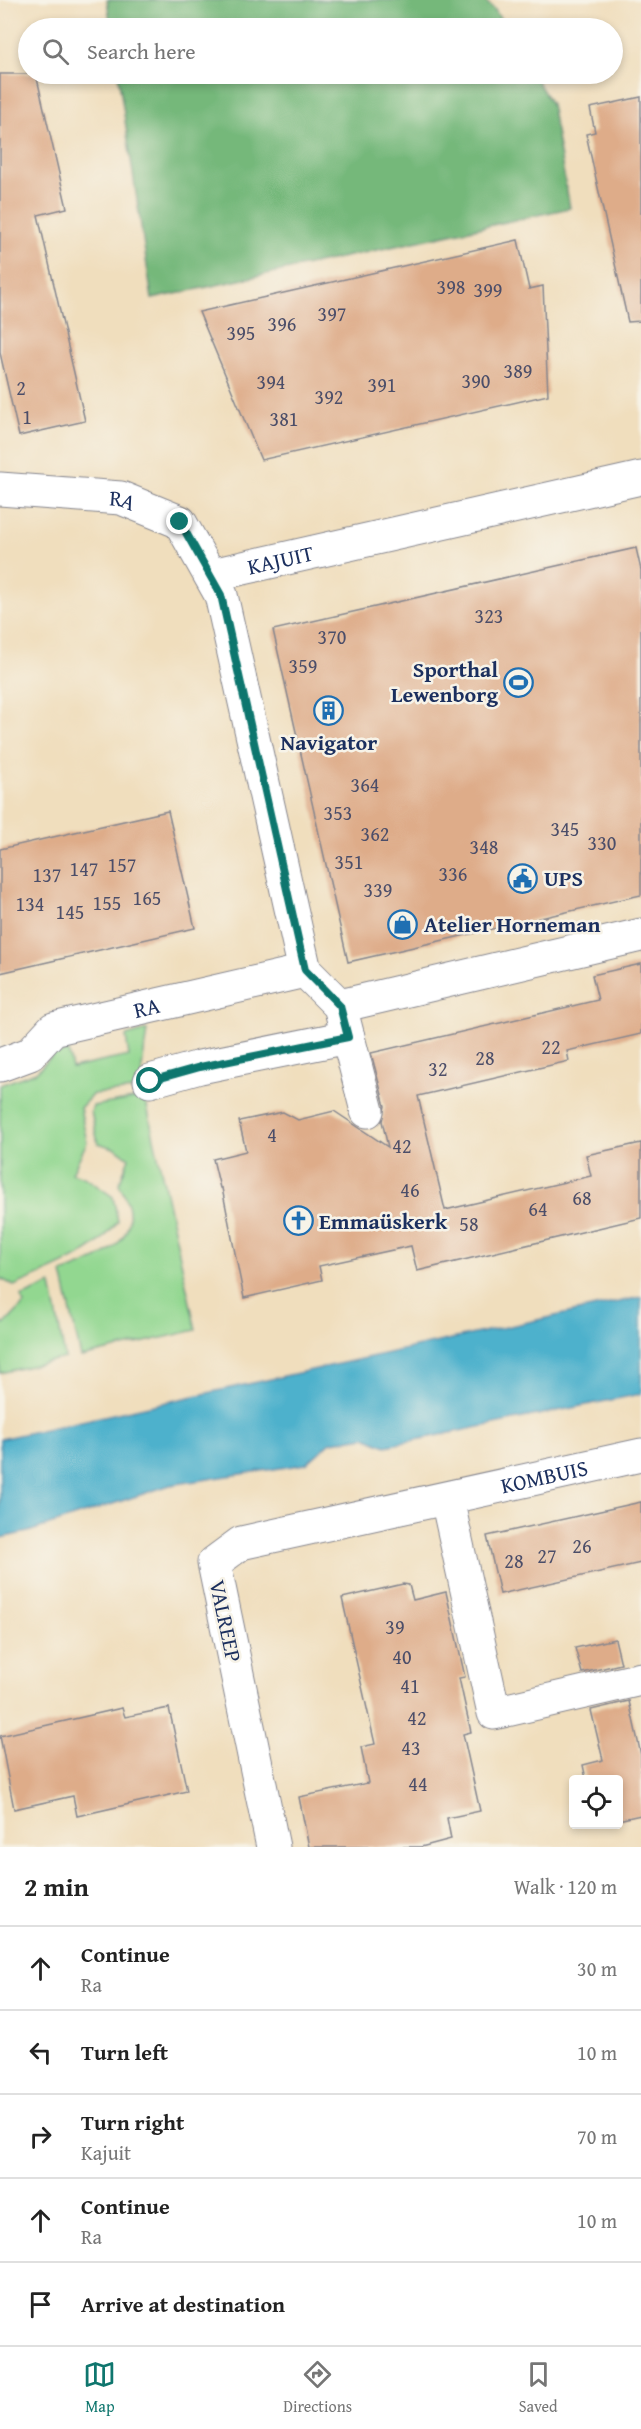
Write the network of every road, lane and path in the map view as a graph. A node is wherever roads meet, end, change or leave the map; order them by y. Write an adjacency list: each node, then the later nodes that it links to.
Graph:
1 (641, 478): 3 (street, KAJUIT)
2 (0, 489): 3 (street, RA)
3 (212, 575): 5 (street, KAJUIT)
4 (641, 935): 6 (street)
5 (305, 970): 6 (street); 8 (street, RA)
6 (340, 1006): 7 (street)
7 (348, 1037): 9 (street); 10 (street)
8 (0, 1065)
9 (150, 1081)
10 (367, 1111)
11 (641, 1455): 12 (street, KOMBUIS)
12 (447, 1499): 13 (street); 14 (street, VALREEP)
13 (641, 1679)
14 (273, 1847)

